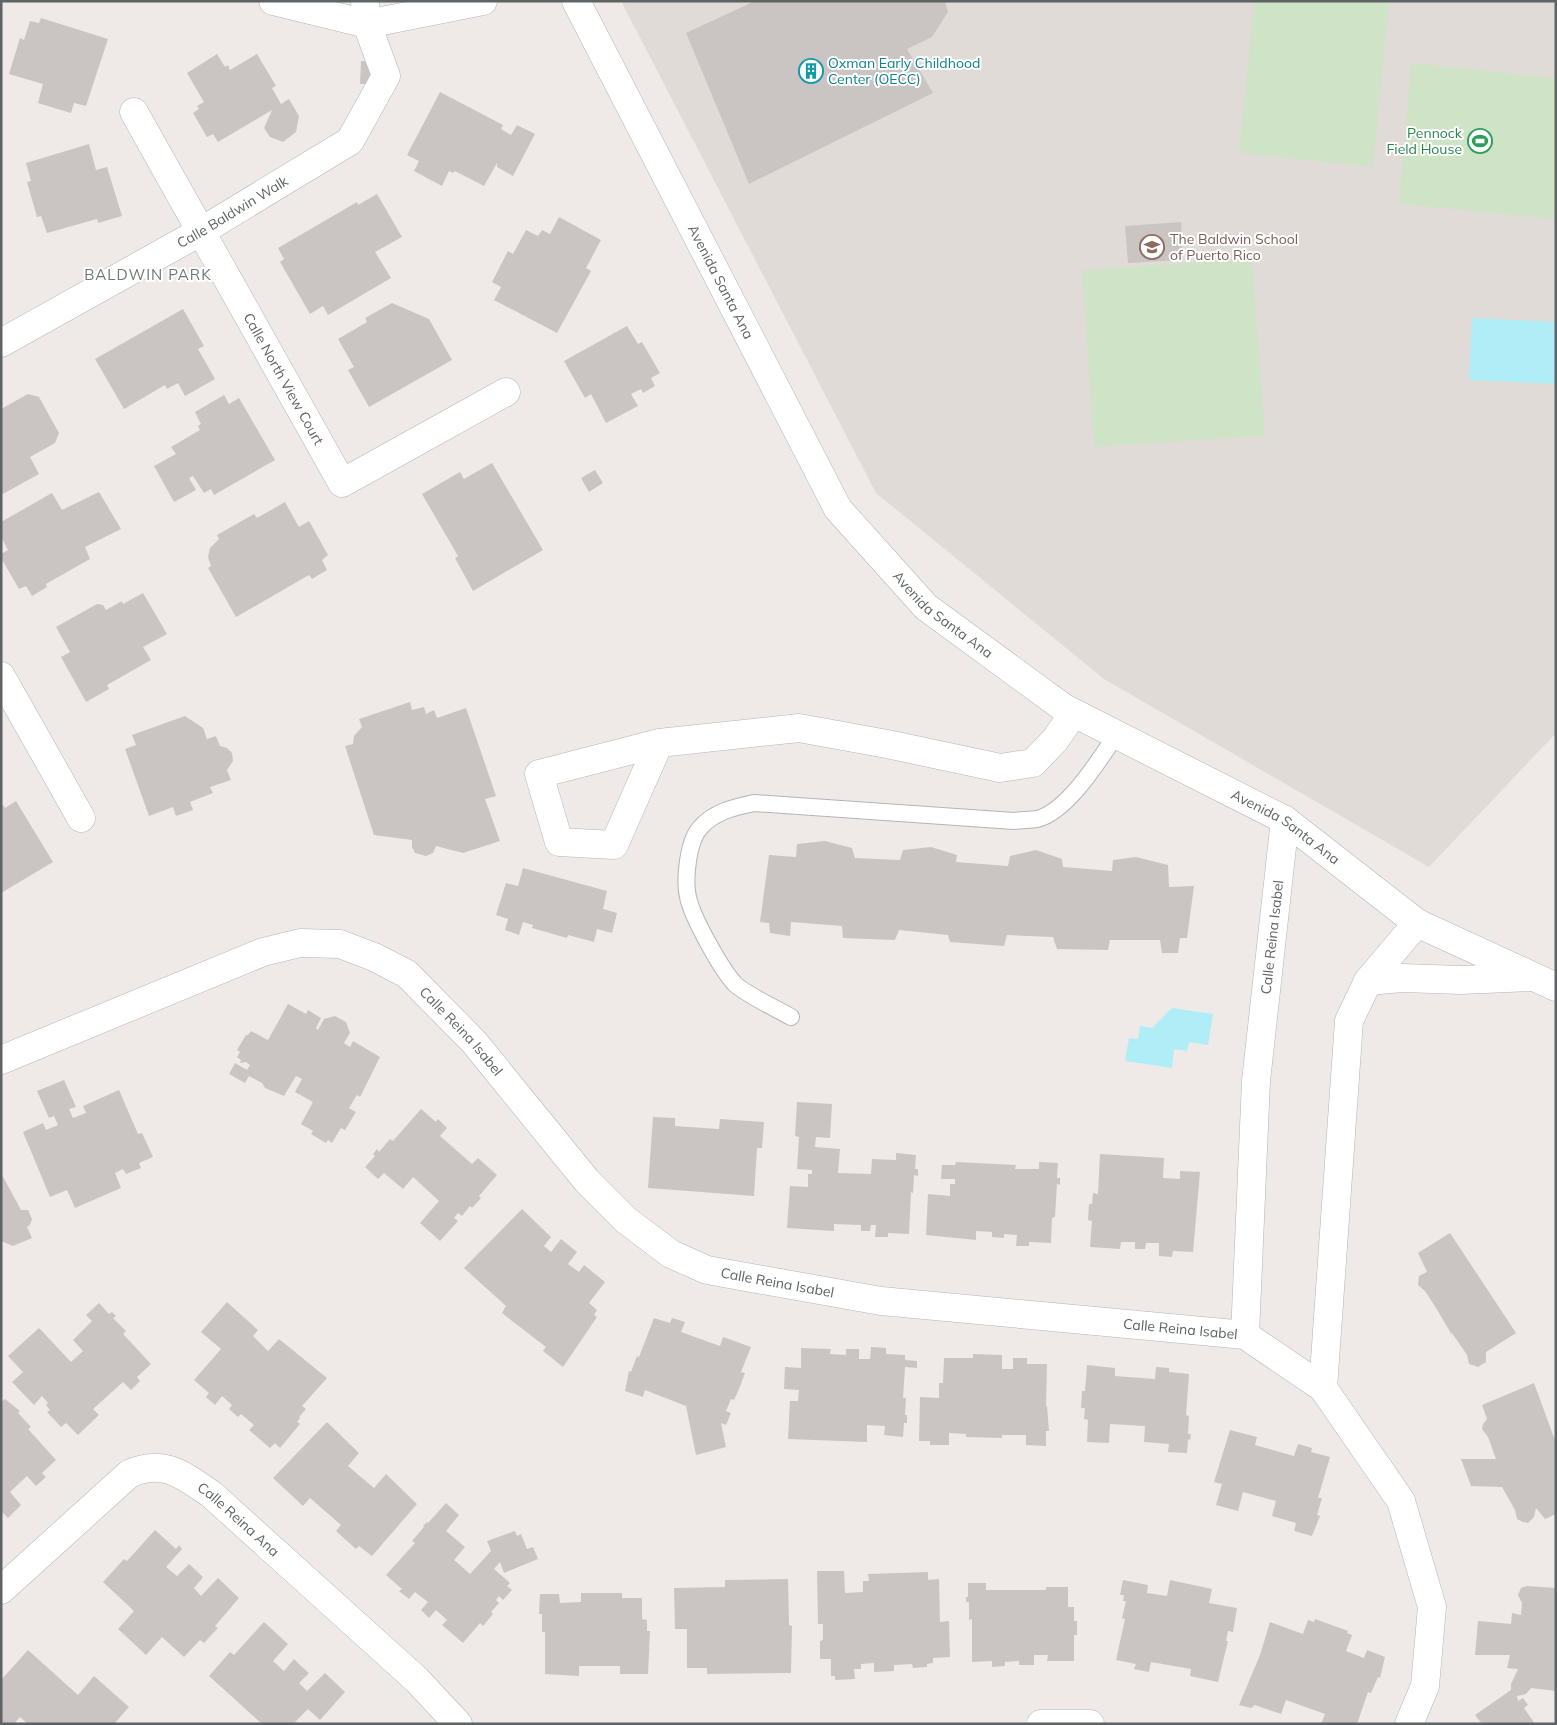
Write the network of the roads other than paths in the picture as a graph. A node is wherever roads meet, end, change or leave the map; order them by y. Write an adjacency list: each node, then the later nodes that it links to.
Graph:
1 (273, 1): 4 (street)
2 (483, 1): 4 (street)
3 (576, 1): 10 (street, Avenida Santa Ana)
4 (366, 12): 6 (street, Calle Baldwin Walk)
5 (134, 112): 6 (street, Calle North View Court)
6 (200, 232): 7 (street, Calle Baldwin Walk); 8 (street, Calle North View Court)
7 (1, 343)
8 (506, 392)
9 (1, 676): 13 (street)
10 (1073, 714): 11 (street, Avenida Santa Ana); 12 (street)
11 (1116, 735): 14 (street, Avenida Santa Ana); 18 (lane)
12 (659, 743): 12 (street)
13 (81, 818)
14 (1285, 820): 15 (street, Avenida Santa Ana); 20 (street, Calle Reina Isabel)
15 (1417, 923): 16 (street); 17 (street, Avenida Santa Ana)
16 (1368, 981): 17 (street); 21 (street)
17 (1544, 982)
18 (791, 1017)
19 (1, 1060): 20 (street, Calle Reina Isabel)
20 (1245, 1335): 21 (street, Calle Reina Isabel)
21 (1323, 1388): 26 (street, Calle Reina Isabel)
22 (1, 1590): 23 (street, Calle Reina Ana)
23 (458, 1724)
24 (1041, 1724): 25 (street)
25 (1090, 1724)
26 (1409, 1724)

